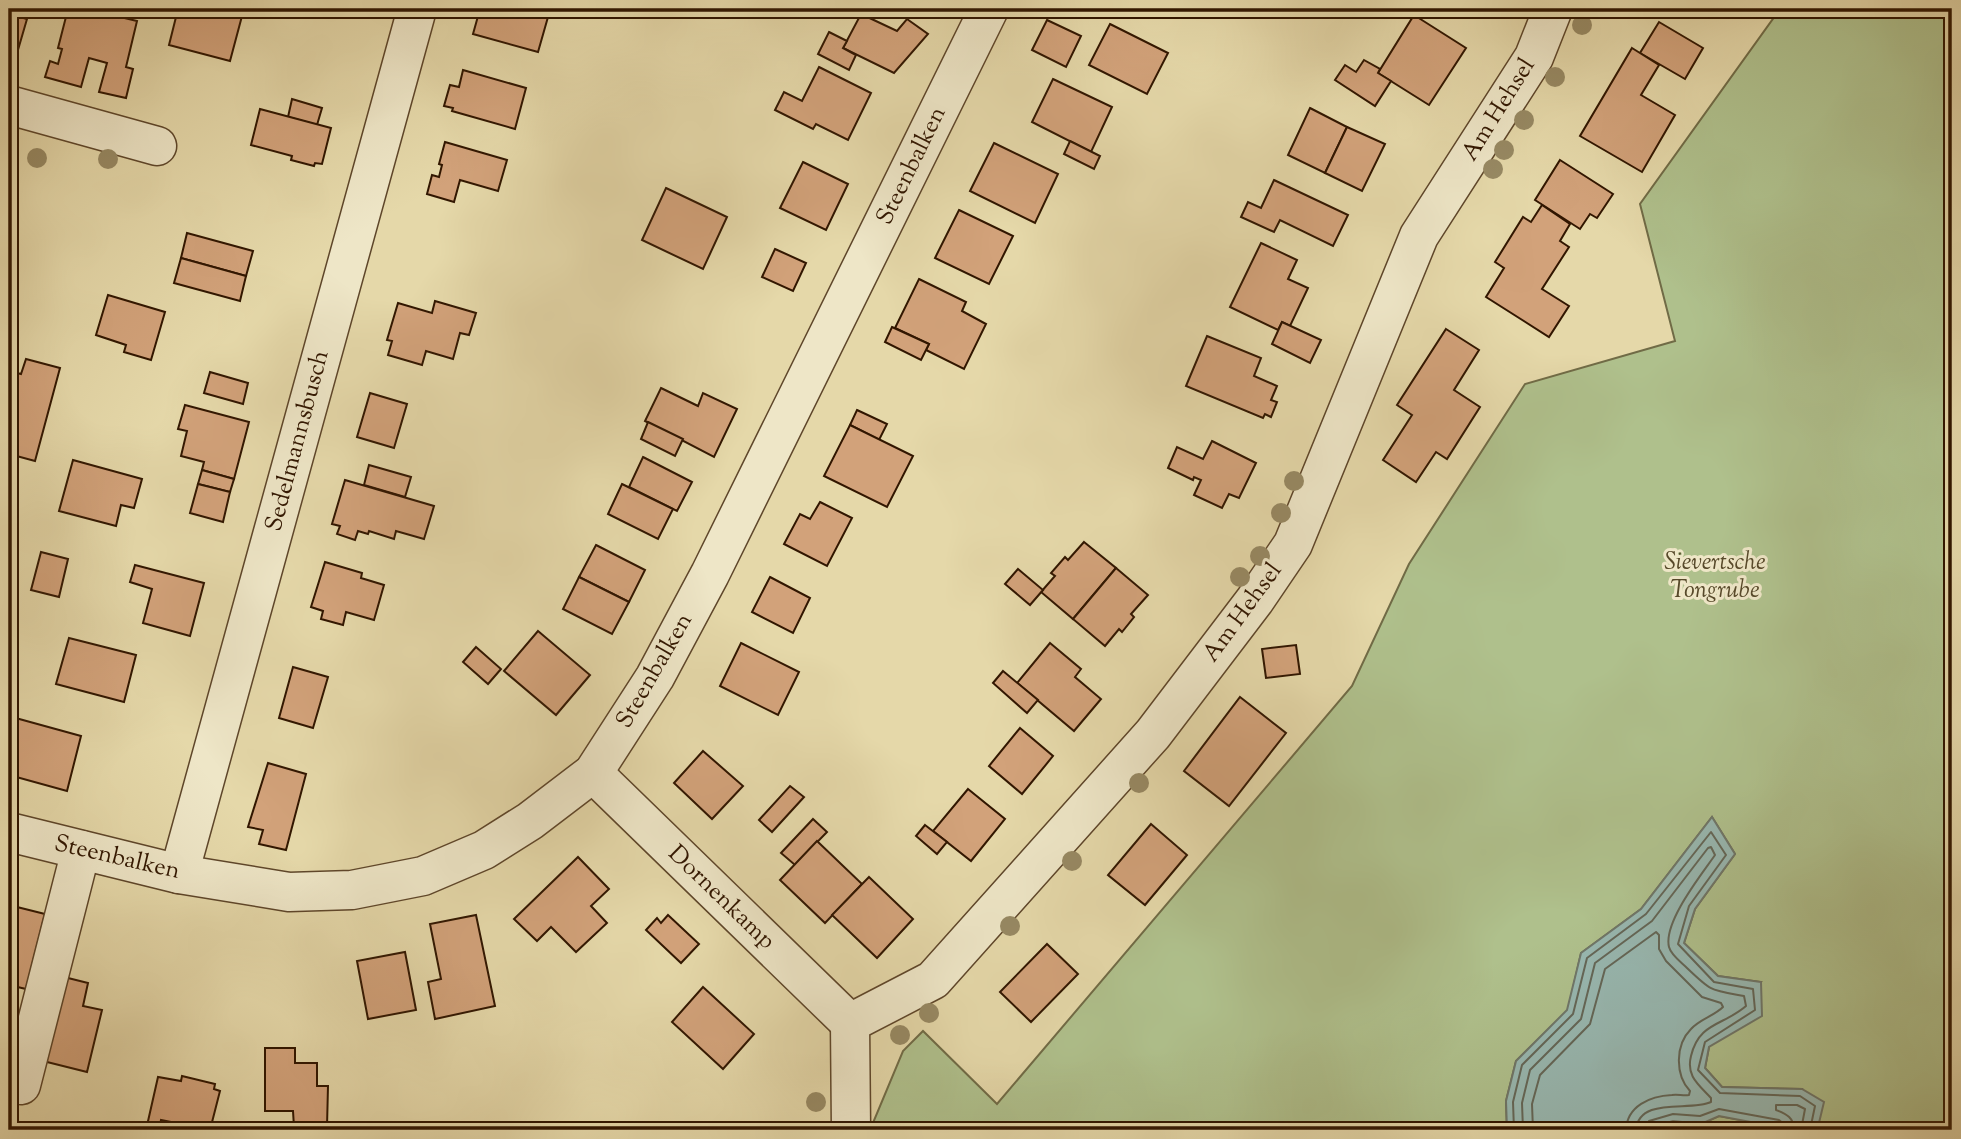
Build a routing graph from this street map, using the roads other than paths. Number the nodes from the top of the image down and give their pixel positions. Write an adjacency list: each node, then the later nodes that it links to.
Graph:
1 (417, 9): 9 (street, Sedelmannsbusch)
2 (989, 9): 6 (street, Steenbalken)
3 (1553, 9): 10 (street, Am Hehsel)
4 (9, 105): 5 (street)
5 (156, 146)
6 (593, 773): 9 (street, Steenbalken); 10 (street, Dornenkamp)
7 (9, 832): 8 (street, Steenbalken)
8 (81, 850): 9 (street, Steenbalken); 11 (street)
9 (179, 874)
10 (850, 1023): 12 (street)
11 (21, 1086)
12 (851, 1130)

